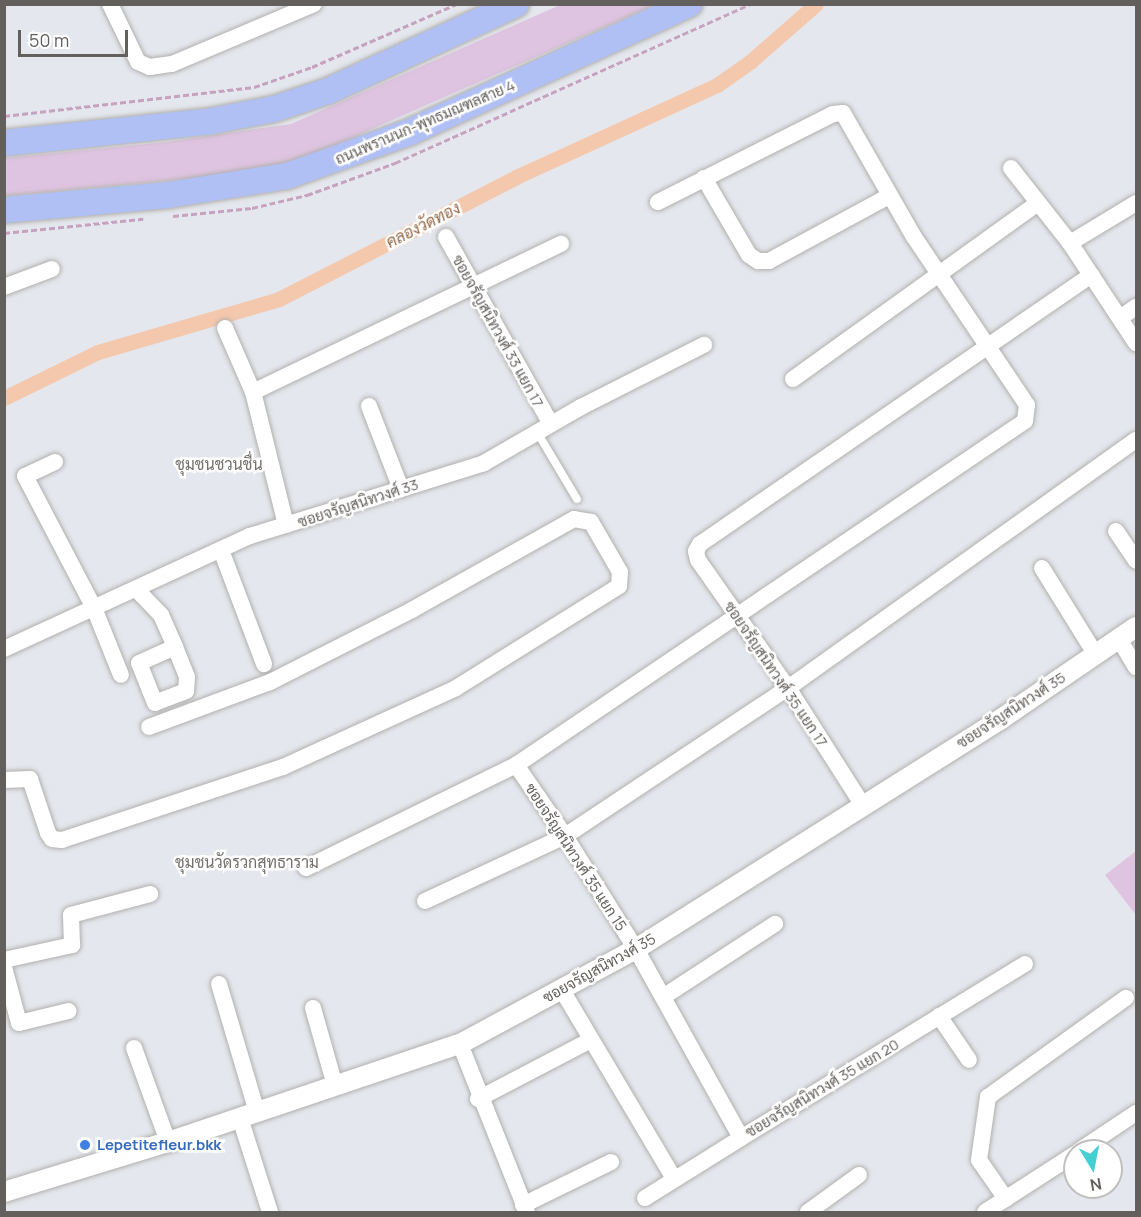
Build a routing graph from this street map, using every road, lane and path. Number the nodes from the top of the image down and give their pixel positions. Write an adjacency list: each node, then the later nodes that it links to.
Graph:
1 (110, 4): 2 (street)
2 (314, 4)
3 (457, 4): 8 (path)
4 (516, 4): 9 (main road)
5 (689, 4): 7 (main road, ถนนพรานนก-พุทธมณฑลสาย 4)
6 (707, 4): 7 (main road)
7 (624, 36): 16 (main road, ถนนพรานนก-พุทธมณฑลสาย 4)
8 (4, 116)
9 (4, 143)
10 (1011, 168): 14 (street)
11 (704, 178): 12 (street); 12 (street); 13 (street)
12 (889, 196): 22 (street)
13 (658, 202)
14 (1038, 203): 18 (street); 22 (street)
15 (1137, 203): 18 (street)
16 (4, 210)
17 (446, 237): 23 (street, ซอยจรัญสนิทวงศ์ 33 แยก 17)
18 (1070, 243): 21 (street)
19 (561, 244): 23 (street)
20 (52, 269): 24 (street)
21 (1091, 275): 26 (street); 30 (street)
22 (940, 276): 30 (street); 31 (street)
23 (473, 286): 32 (street); 34 (street, ซอยจรัญสนิทวงศ์ 33 แยก 17)
24 (4, 287)
25 (1137, 307): 26 (street)
26 (1120, 318): 28 (street)
27 (225, 328): 32 (street)
28 (1137, 343)
29 (704, 345): 34 (street, ซอยจรัญสนิทวงศ์ 33)
30 (989, 347): 46 (street); 46 (street, ซอยจรัญสนิทวงศ์ 35 แยก 17)
31 (793, 379)
32 (253, 392): 39 (street)
33 (369, 406): 37 (street)
34 (544, 428): 37 (street, ซอยจรัญสนิทวงศ์ 33); 38 (lane)
35 (1137, 440): 55 (street)
36 (55, 462): 45 (street)
37 (401, 489): 39 (street, ซอยจรัญสนิทวงศ์ 33)
38 (577, 498)
39 (286, 525): 41 (street, ซอยจรัญสนิทวงศ์ 33)
40 (1116, 531): 42 (street)
41 (221, 550): 44 (street, ซอยจรัญสนิทวงศ์ 33); 52 (street)
42 (1137, 561)
43 (1042, 568): 51 (street)
44 (136, 589): 45 (street, ซอยจรัญสนิทวงศ์ 33); 49 (street)
45 (94, 608): 50 (street, ซอยจรัญสนิทวงศ์ 33); 54 (street)
46 (739, 618): 55 (street, ซอยจรัญสนิทวงศ์ 35 แยก 17); 57 (street)
47 (1137, 627): 48 (street, ซอยจรัญสนิทวงศ์ 35)
48 (1119, 639): 51 (street, ซอยจรัญสนิทวงศ์ 35); 53 (street)
49 (175, 647)
50 (4, 648)
51 (1096, 654): 59 (street, ซอยจรัญสนิทวงศ์ 35)
52 (264, 664)
53 (1137, 667)
54 (121, 675)
55 (788, 688): 59 (street, ซอยจรัญสนิทวงศ์ 35 แยก 17); 60 (street)
56 (149, 727): 58 (street)
57 (516, 765): 60 (street, ซอยจรัญสนิทวงศ์ 35 แยก 15); 61 (street)
58 (4, 780)
59 (862, 804): 65 (street, ซอยจรัญสนิทวงศ์ 35)
60 (565, 836): 63 (street); 65 (street, ซอยจรัญสนิทวงศ์ 35 แยก 15)
61 (306, 868)
62 (150, 894): 66 (street)
63 (425, 901)
64 (775, 924): 71 (street)
65 (636, 949): 70 (street, ซอยจรัญสนิทวงศ์ 35); 71 (street, ซอยจรัญสนิทวงศ์ 35 แยก 20)
66 (4, 960)
67 (1025, 964): 75 (street, ซอยจรัญสนิทวงศ์ 35 แยก 20)
68 (4, 967): 74 (street)
69 (219, 984): 83 (street)
70 (562, 990): 76 (street); 77 (street, ซอยจรัญสนิทวงศ์ 35)
71 (663, 997): 84 (street, ซอยจรัญสนิทวงศ์ 35 แยก 20)
72 (1126, 999): 93 (street)
73 (313, 1008): 80 (street)
74 (69, 1011)
75 (939, 1016): 79 (street); 84 (street, ซอยจรัญสนิทวงศ์ 35 แยก 20)
76 (591, 1040): 81 (street); 90 (street)
77 (460, 1044): 80 (street, ซอยจรัญสนิทวงศ์ 35); 81 (street)
78 (134, 1048): 86 (street)
79 (969, 1060)
80 (335, 1086): 83 (street, ซอยจรัญสนิทวงศ์ 35)
81 (478, 1099): 94 (street)
82 (1137, 1113): 85 (street)
83 (249, 1115): 86 (street, ซอยจรัญสนิทวงศ์ 35); 95 (street)
84 (741, 1138): 90 (street)
85 (1097, 1139)
86 (168, 1142): 91 (street, ซอยจรัญสนิทวงศ์ 35)
87 (611, 1162): 94 (street)
88 (1063, 1162): 93 (street)
89 (859, 1175): 96 (street)
90 (674, 1179): 92 (street)
91 (4, 1191)
92 (645, 1197)
93 (1006, 1199): 97 (street)
94 (525, 1209)
95 (270, 1212)
96 (808, 1212)
97 (985, 1212)

